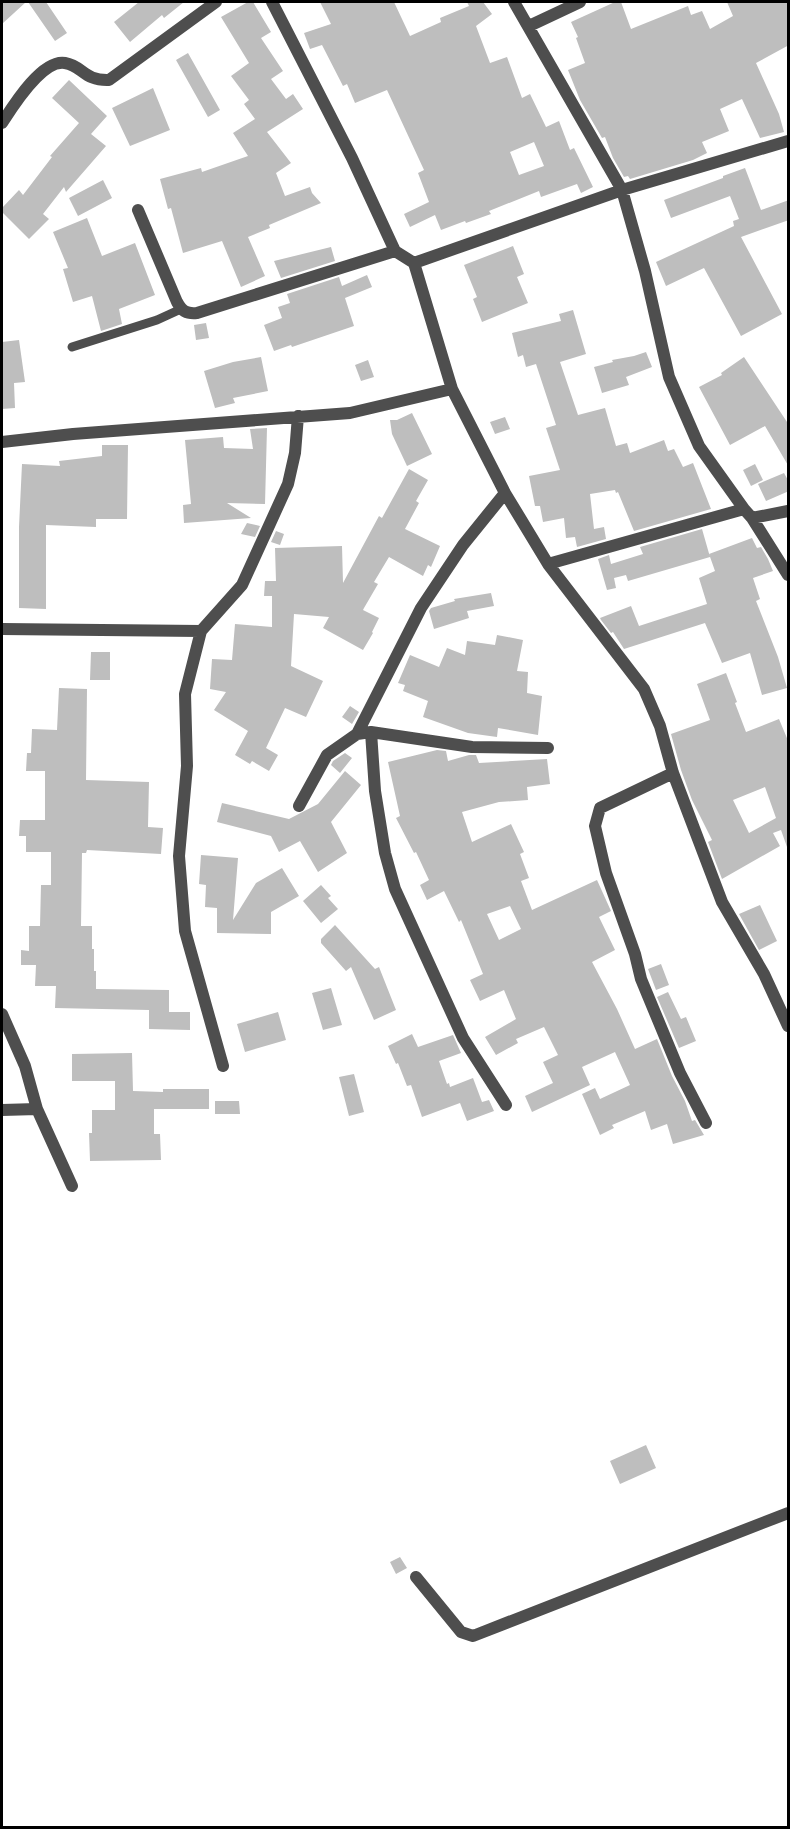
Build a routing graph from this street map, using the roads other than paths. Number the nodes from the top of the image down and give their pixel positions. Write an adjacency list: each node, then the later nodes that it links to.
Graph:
1 (216, 2): 6 (street)
2 (272, 2): 10 (street)
3 (514, 2): 5 (street)
4 (580, 2): 5 (street)
5 (529, 26): 8 (street)
6 (2, 123)
7 (789, 141): 8 (street)
8 (622, 190): 11 (street); 19 (street)
9 (138, 210): 12 (street)
10 (395, 251): 11 (street); 12 (street)
11 (414, 263): 14 (street)
12 (181, 309): 13 (lane)
13 (72, 347)
14 (452, 389): 15 (street); 17 (street)
15 (298, 416): 16 (street); 23 (street)
16 (2, 442)
17 (505, 493): 20 (street); 25 (street)
18 (789, 511): 19 (street)
19 (748, 513): 20 (street); 21 (street)
20 (548, 564): 27 (street)
21 (789, 574)
22 (2, 629): 23 (street)
23 (201, 631): 31 (street)
24 (371, 732): 25 (street); 26 (street); 32 (street)
25 (357, 734): 28 (street)
26 (548, 748)
27 (673, 773): 30 (street); 35 (street)
28 (299, 806)
29 (2, 1014): 33 (street)
30 (789, 1026)
31 (223, 1066)
32 (506, 1105)
33 (37, 1109): 34 (street); 36 (street)
34 (2, 1110)
35 (706, 1123)
36 (72, 1186)
37 (789, 1513): 38 (street)
38 (416, 1577)

